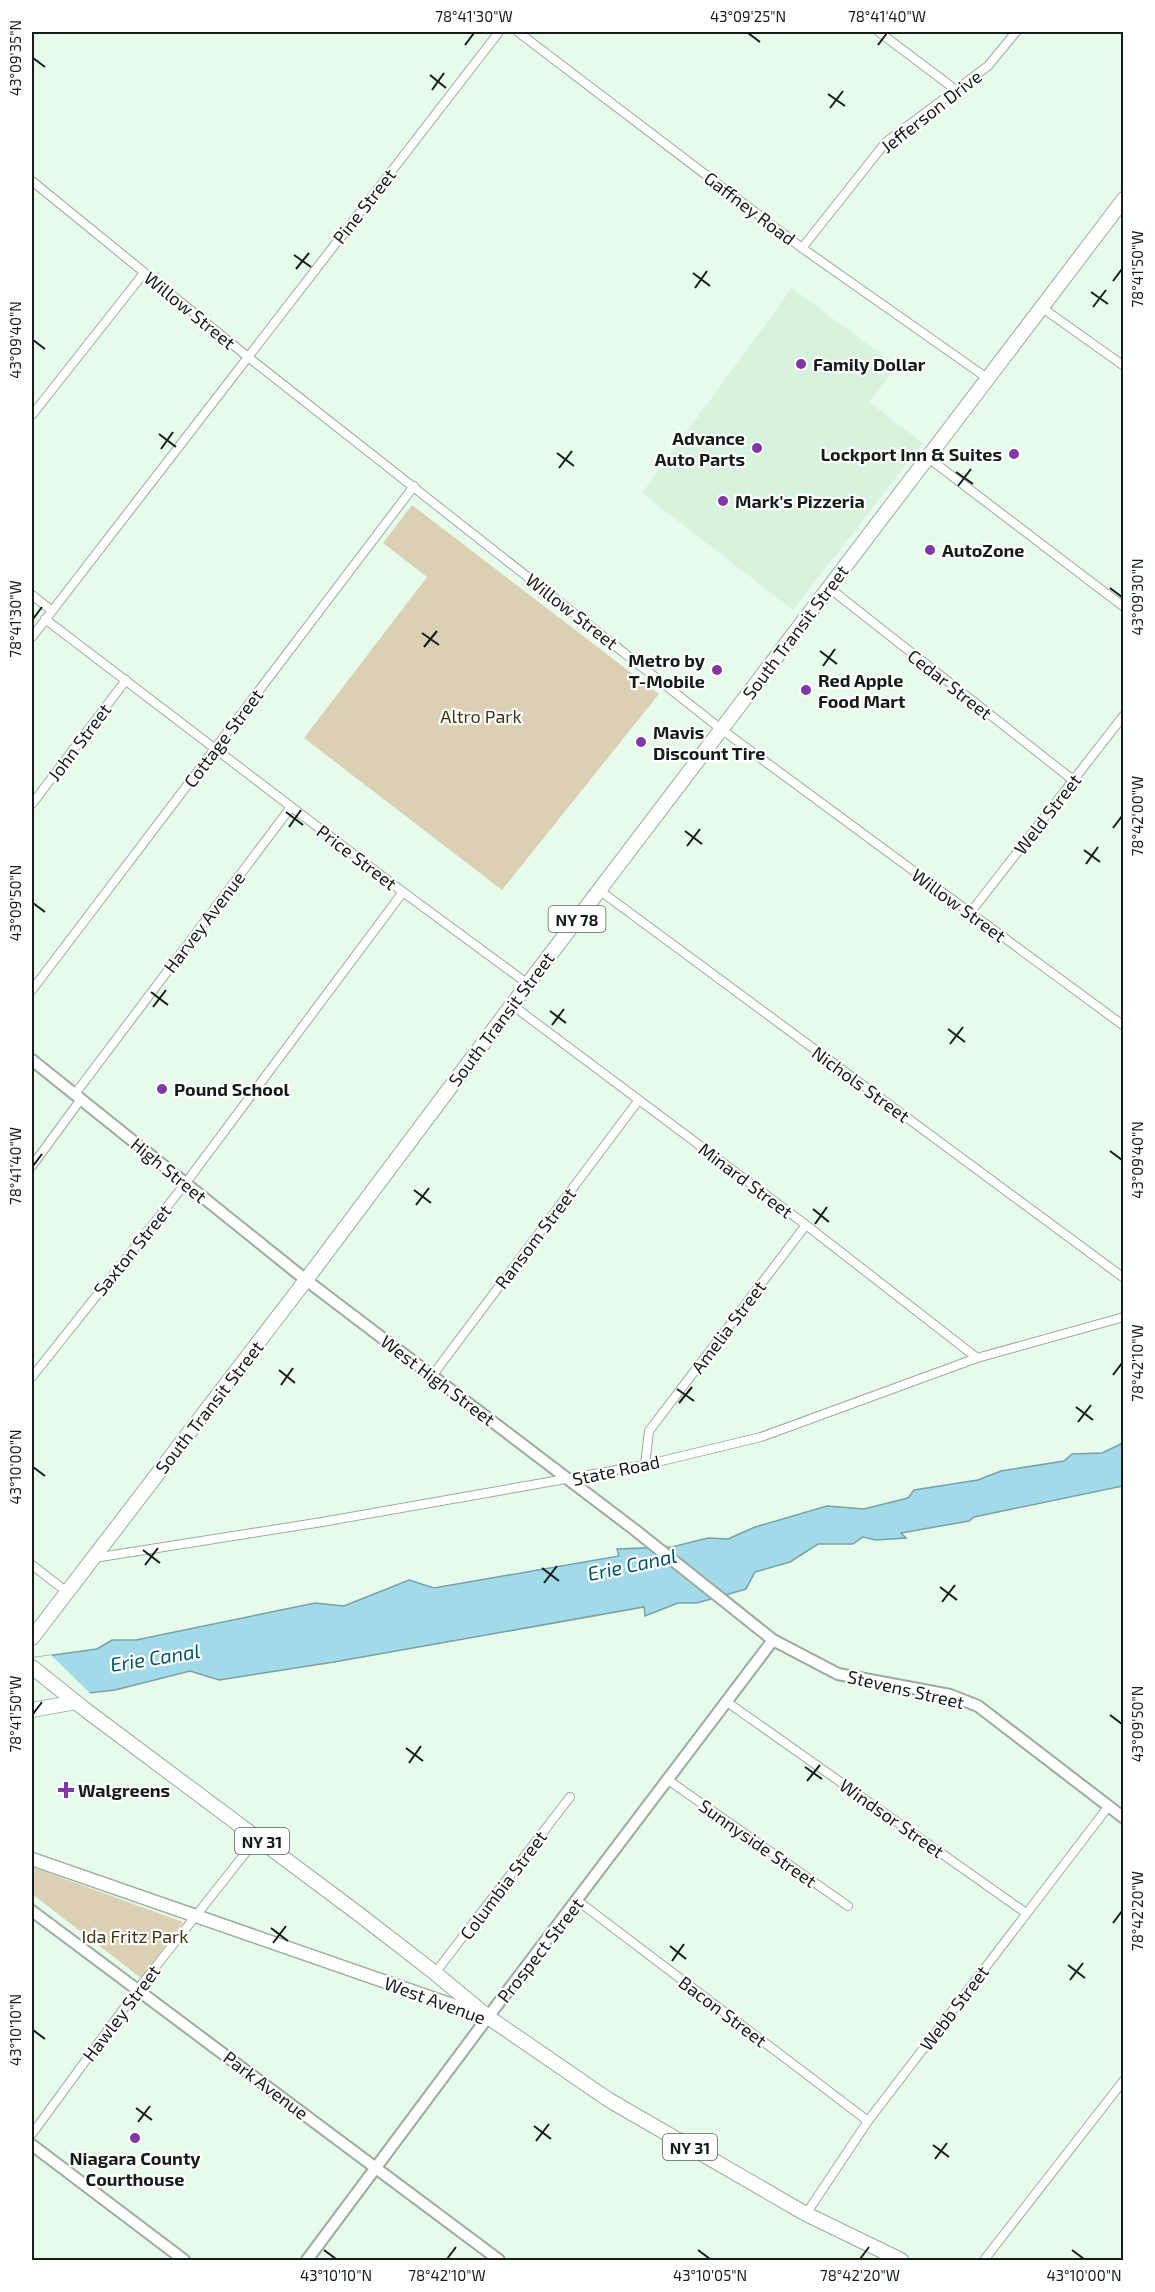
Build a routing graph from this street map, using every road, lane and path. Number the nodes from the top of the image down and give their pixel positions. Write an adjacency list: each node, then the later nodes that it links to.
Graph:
1 (499, 32): 11 (street, Pine Street)
2 (518, 32): 8 (street, Gaffney Road)
3 (879, 32): 5 (street)
4 (1016, 32): 5 (street, Jefferson Drive)
5 (956, 90): 8 (street, Jefferson Drive)
6 (32, 181): 9 (street, Willow Street)
7 (1124, 199): 10 (highway, South Transit Street / NY 78)
8 (802, 248): 13 (street, Gaffney Road)
9 (144, 273): 11 (street, Willow Street); 14 (street)
10 (1041, 307): 12 (street); 13 (highway, South Transit Street / NY 78)
11 (248, 357): 16 (street, Willow Street); 20 (street, Pine Street)
12 (1124, 366)
13 (987, 378): 15 (highway, South Transit Street / NY 78)
14 (32, 415)
15 (927, 457): 17 (highway, South Transit Street / NY 78); 19 (street)
16 (414, 486): 25 (street, Willow Street); 26 (street, Cottage Street)
17 (828, 587): 25 (highway, South Transit Street / NY 78); 27 (street, Cedar Street)
18 (32, 595): 20 (street)
19 (1124, 607)
20 (51, 610): 21 (street, Pine Street)
21 (45, 619): 22 (street, Pine Street); 23 (street, Price Street)
22 (32, 637)
23 (126, 680): 26 (street, Price Street); 28 (street, John Street)
24 (1124, 715): 27 (street, Weld Street)
25 (721, 729): 30 (highway, South Transit Street / NY 78); 32 (street, Willow Street)
26 (215, 749): 29 (street, Price Street); 34 (street, Cottage Street)
27 (1073, 780): 32 (street, Weld Street)
28 (32, 804)
29 (291, 807): 31 (street, Price Street); 38 (street, Harvey Avenue)
30 (599, 890): 33 (highway, South Transit Street / NY 78); 43 (street, Nichols Street)
31 (403, 892): 33 (street, Price Street); 41 (street, Saxton Street)
32 (970, 913): 36 (street, Willow Street)
33 (528, 984): 35 (highway, South Transit Street / NY 78)
34 (32, 990)
35 (512, 1005): 39 (street, Minard Street); 44 (highway, South Transit Street / NY 78)
36 (1124, 1026)
37 (32, 1060): 38 (street, High Street)
38 (78, 1097): 40 (street, Harvey Avenue); 41 (street, High Street)
39 (638, 1101): 42 (street, Minard Street); 47 (street, Ransom Street)
40 (32, 1166)
41 (185, 1184): 44 (street, High Street); 48 (street, Saxton Street)
42 (806, 1225): 46 (street, Minard Street); 49 (street, Amelia Street)
43 (1124, 1278)
44 (306, 1280): 47 (street, West High Street); 51 (highway, South Transit Street / NY 78)
45 (1124, 1317): 46 (street, State Road)
46 (977, 1358): 49 (street, State Road)
47 (432, 1376): 50 (street, West High Street)
48 (32, 1377)
49 (645, 1465): 50 (street, State Road)
50 (570, 1480): 51 (street, State Road); 55 (street, Stevens Street)
51 (92, 1558): 53 (highway, South Transit Street / NY 78)
52 (32, 1565): 53 (street)
53 (67, 1592): 54 (highway, South Transit Street / NY 78)
54 (32, 1638)
55 (774, 1640): 57 (street, Prospect Street); 62 (street, Stevens Street)
56 (32, 1666): 58 (highway, NY 31)
57 (727, 1702): 60 (street, Prospect Street); 69 (street, Windsor Street)
58 (82, 1706): 59 (highway); 64 (highway, NY 31)
59 (32, 1710)
60 (668, 1780): 66 (street, Prospect Street); 67 (street, Sunnyside Street)
61 (570, 1797): 71 (street, Columbia Street)
62 (1108, 1807): 63 (street, Stevens Street); 69 (street, Webb Street)
63 (1124, 1818)
64 (258, 1837): 70 (street, Hawley Street); 71 (highway, NY 31)
65 (32, 1859): 70 (main road, West Avenue)
66 (578, 1901): 73 (street, Prospect Street); 75 (street, Bacon Street)
67 (848, 1906)
68 (32, 1911): 72 (street, Park Avenue)
69 (1026, 1913): 75 (street, Webb Street)
70 (195, 1916): 72 (street, Hawley Street); 73 (main road, West Avenue)
71 (435, 1973): 73 (highway, NY 31)
72 (138, 1989): 76 (street, Hawley Street); 78 (street, Park Avenue)
73 (488, 2017): 78 (street, Prospect Street); 79 (highway, West Avenue / NY 31)
74 (1124, 2079): 84 (street)
75 (868, 2121): 79 (street, Webb Street)
76 (32, 2134)
77 (32, 2145): 80 (street)
78 (377, 2168): 81 (street, Prospect Street); 82 (street, Park Avenue)
79 (806, 2214): 83 (highway, West Avenue / NY 31)
80 (184, 2260)
81 (307, 2260)
82 (499, 2260)
83 (901, 2260)
84 (984, 2260)

